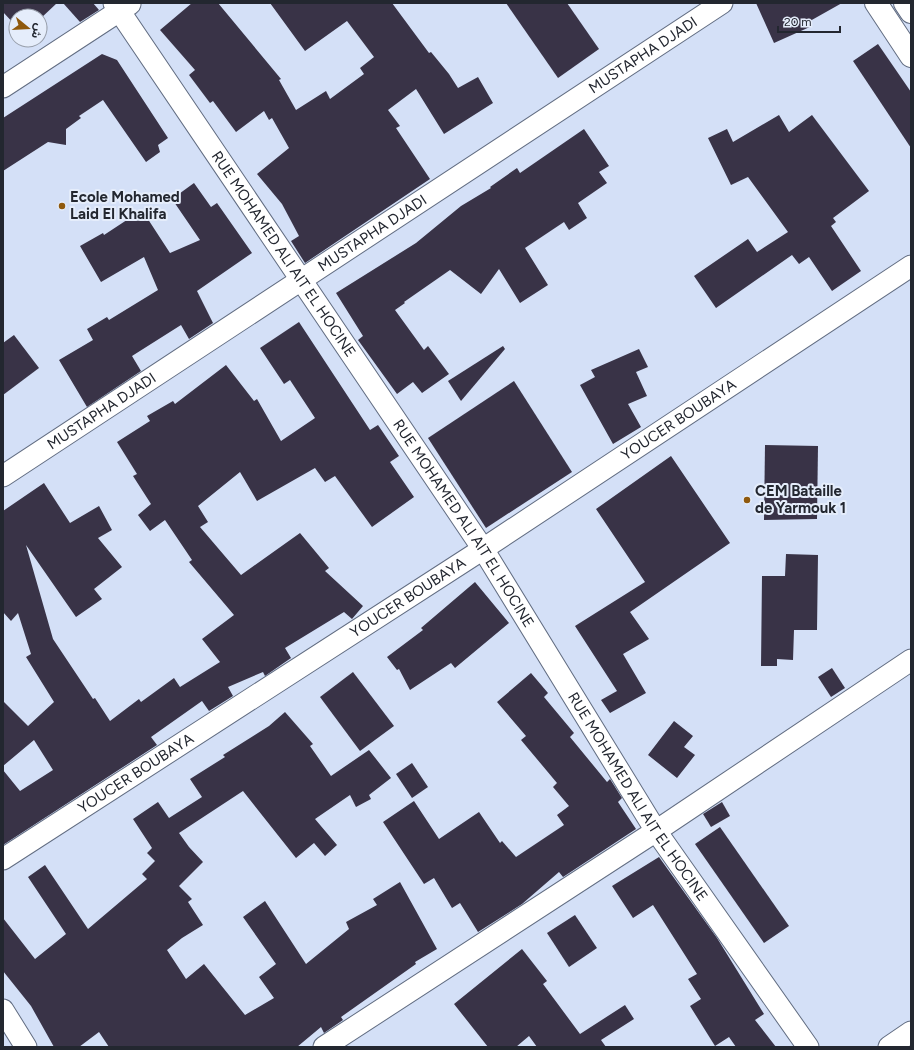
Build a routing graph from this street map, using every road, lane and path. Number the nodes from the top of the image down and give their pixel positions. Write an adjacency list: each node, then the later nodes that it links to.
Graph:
1 (722, 3): 9 (street, MUSTAPHA DJADI)
2 (876, 3): 6 (main road)
3 (905, 3): 5 (main road)
4 (121, 6): 7 (street); 9 (street, RUE MOHAMED ALI AIT EL HOCINE)
5 (911, 12)
6 (911, 56)
7 (3, 87)
8 (911, 266): 11 (street, YOUCER BOUBAYA)
9 (300, 279): 10 (street, MUSTAPHA DJADI); 11 (street, RUE MOHAMED ALI AIT EL HOCINE)
10 (3, 476)
11 (483, 549): 13 (street, RUE MOHAMED ALI AIT EL HOCINE); 14 (street, YOUCER BOUBAYA)
12 (911, 660): 13 (street)
13 (656, 831): 18 (street); 19 (street, RUE MOHAMED ALI AIT EL HOCINE)
14 (3, 859)
15 (3, 1010): 17 (street)
16 (911, 1032): 20 (street)
17 (26, 1047)
18 (324, 1047)
19 (808, 1047)
20 (889, 1047)

